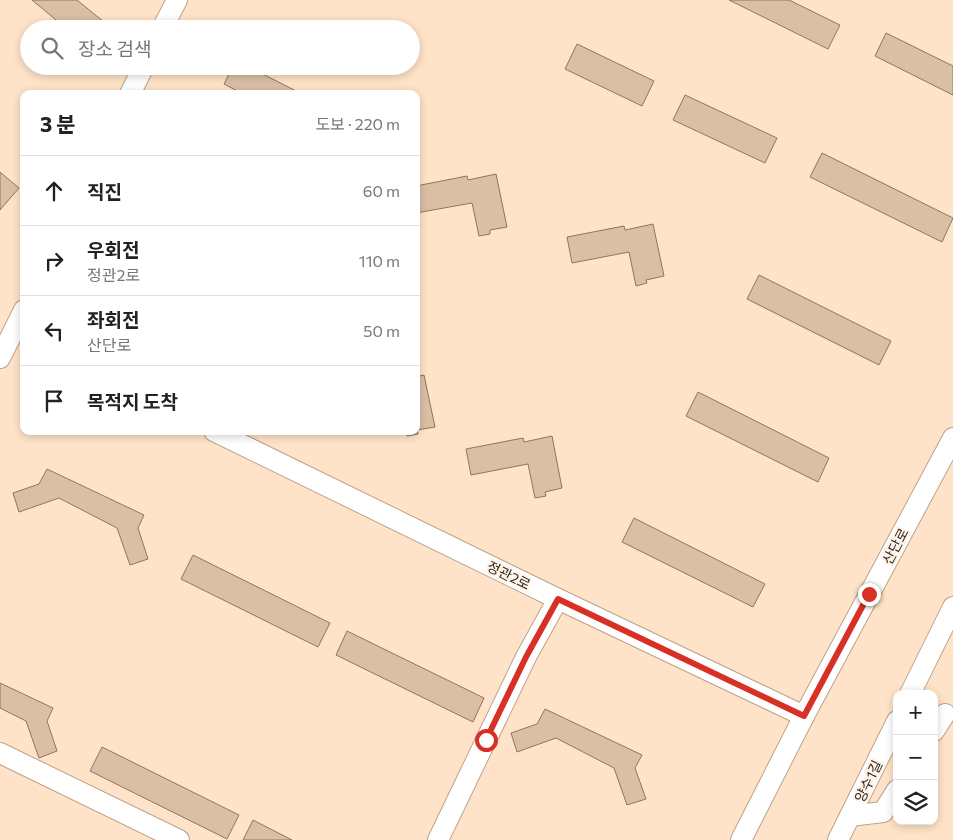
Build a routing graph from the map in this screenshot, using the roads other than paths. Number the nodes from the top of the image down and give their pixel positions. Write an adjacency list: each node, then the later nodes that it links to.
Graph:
1 (177, 0): 2 (street)
2 (167, 20)
3 (140, 75): 4 (street)
4 (132, 90)
5 (20, 318): 6 (street)
6 (12, 333): 7 (street)
7 (0, 358)
8 (222, 435): 10 (street, 정관2로)
9 (953, 438): 14 (street, 산단로)
10 (558, 599): 14 (street, 정관2로); 21 (street)
11 (953, 607): 12 (street)
12 (912, 690)
13 (945, 714): 15 (street)
14 (804, 716): 22 (street, 산단로)
15 (938, 725)
16 (893, 729): 19 (street, 양수1길)
17 (0, 753): 20 (street)
18 (893, 796): 19 (street)
19 (850, 816): 23 (street, 양수1길)
20 (179, 840)
21 (438, 840)
22 (741, 840)
23 (838, 840)

